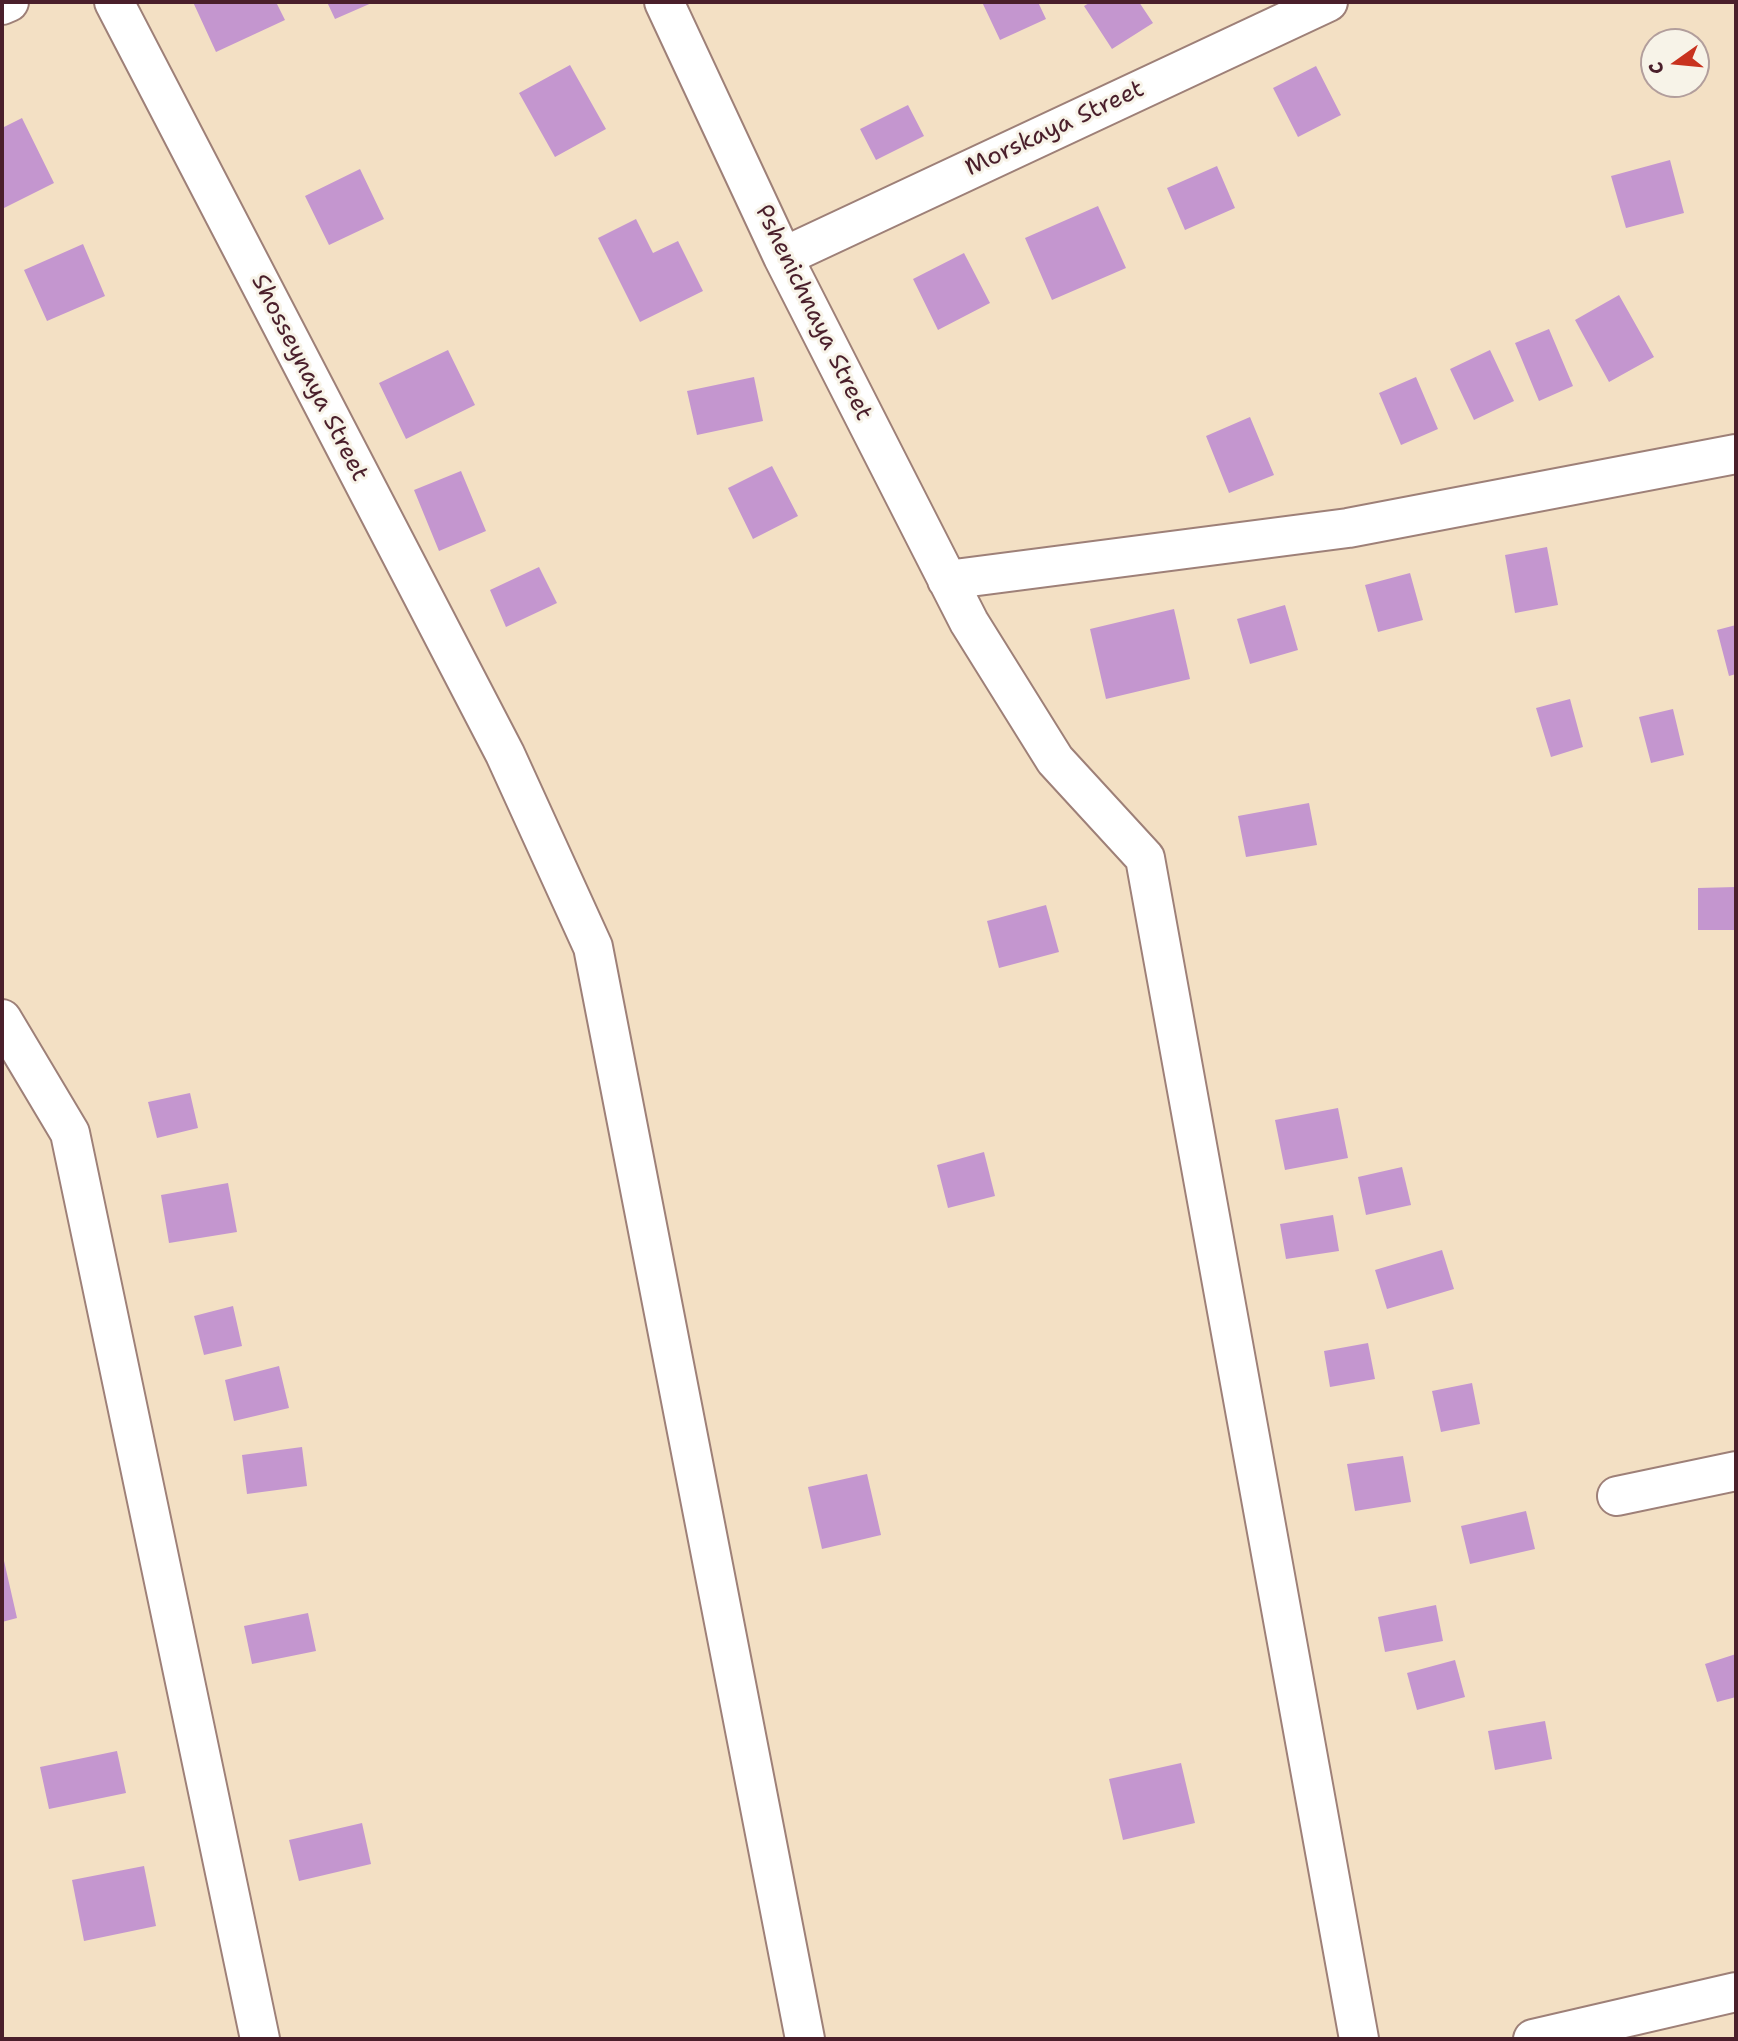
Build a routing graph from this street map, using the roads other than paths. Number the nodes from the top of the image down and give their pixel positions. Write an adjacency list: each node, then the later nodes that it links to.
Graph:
1 (9, 2): 5 (street)
2 (114, 2): 14 (street, Shosseynaya Street)
3 (664, 2): 6 (street, Pshenichnaya Street)
4 (1328, 2): 6 (street, Morskaya Street)
5 (2, 5)
6 (783, 257): 8 (street, Pshenichnaya Street)
7 (1736, 454): 8 (street)
8 (947, 580): 15 (street, Pshenichnaya Street)
9 (2, 1019): 13 (street)
10 (1736, 1471): 11 (street)
11 (1617, 1496)
12 (1736, 1992): 16 (street)
13 (260, 2039)
14 (805, 2039)
15 (1359, 2039)
16 (1534, 2039)

